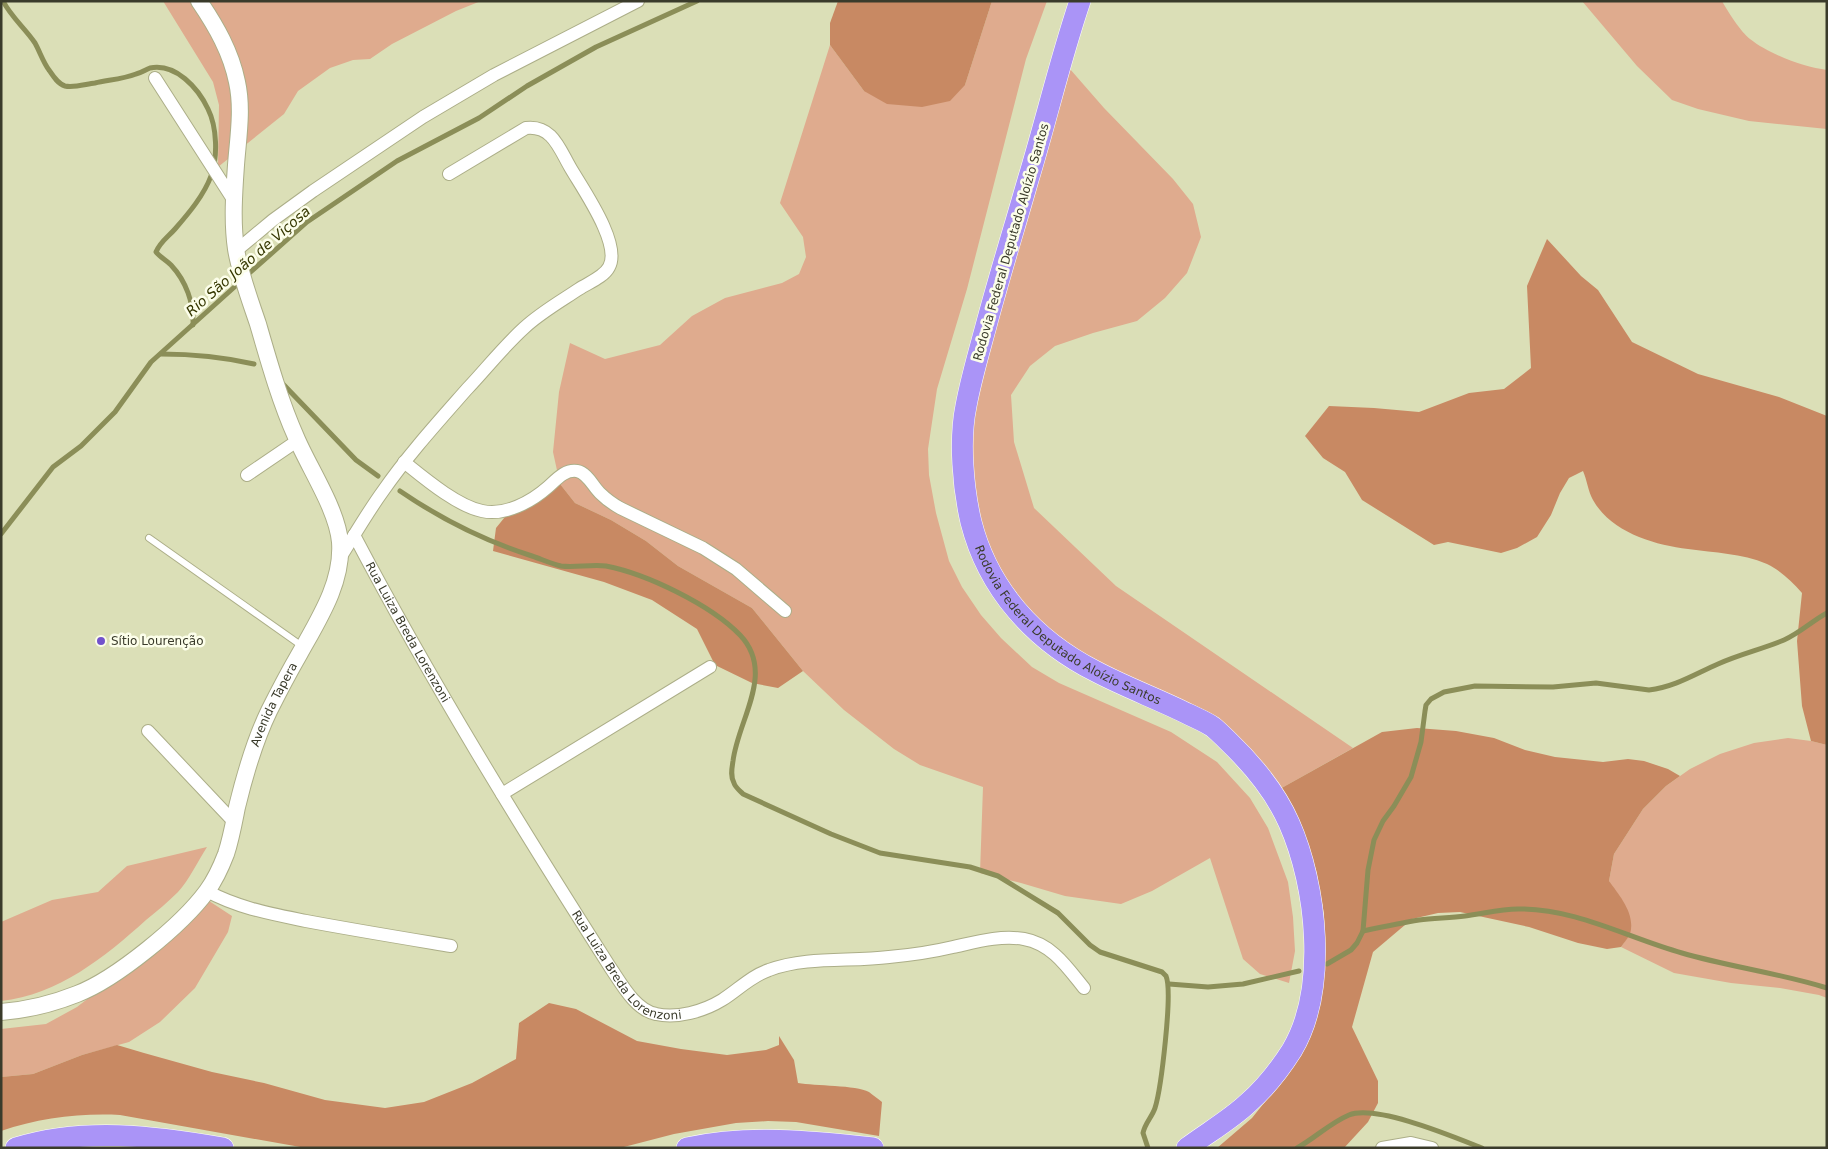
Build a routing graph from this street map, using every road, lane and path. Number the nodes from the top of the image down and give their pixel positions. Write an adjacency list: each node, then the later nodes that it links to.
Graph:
1 (199, 1): 6 (street, Avenida Tapera)
2 (638, 1): 7 (street)
3 (1080, 1): 28 (highway, Rodovia Federal Deputado Aloízio Santos)
4 (155, 78): 6 (street)
5 (448, 174): 9 (street)
6 (234, 201): 7 (street, Avenida Tapera)
7 (238, 255): 8 (street, Avenida Tapera)
8 (298, 441): 10 (street); 13 (street, Avenida Tapera)
9 (404, 462): 11 (street); 14 (street)
10 (247, 475)
11 (354, 535): 13 (street); 18 (street, Rua Luiza Breda Lorenzoni)
12 (149, 538): 15 (lane)
13 (340, 558): 15 (street, Avenida Tapera)
14 (785, 611)
15 (303, 647): 19 (street, Avenida Tapera)
16 (710, 667): 18 (street)
17 (148, 731): 19 (street)
18 (502, 794): 22 (street, Rua Luiza Breda Lorenzoni)
19 (234, 822): 20 (street, Avenida Tapera)
20 (207, 891): 21 (street); 23 (street, Avenida Tapera)
21 (451, 946)
22 (1084, 988)
23 (1, 1012)
24 (16, 1148): 25 (highway)
25 (223, 1148)
26 (687, 1148): 27 (highway)
27 (872, 1148)
28 (1187, 1148)
29 (1382, 1148): 30 (street)
30 (1432, 1148)

